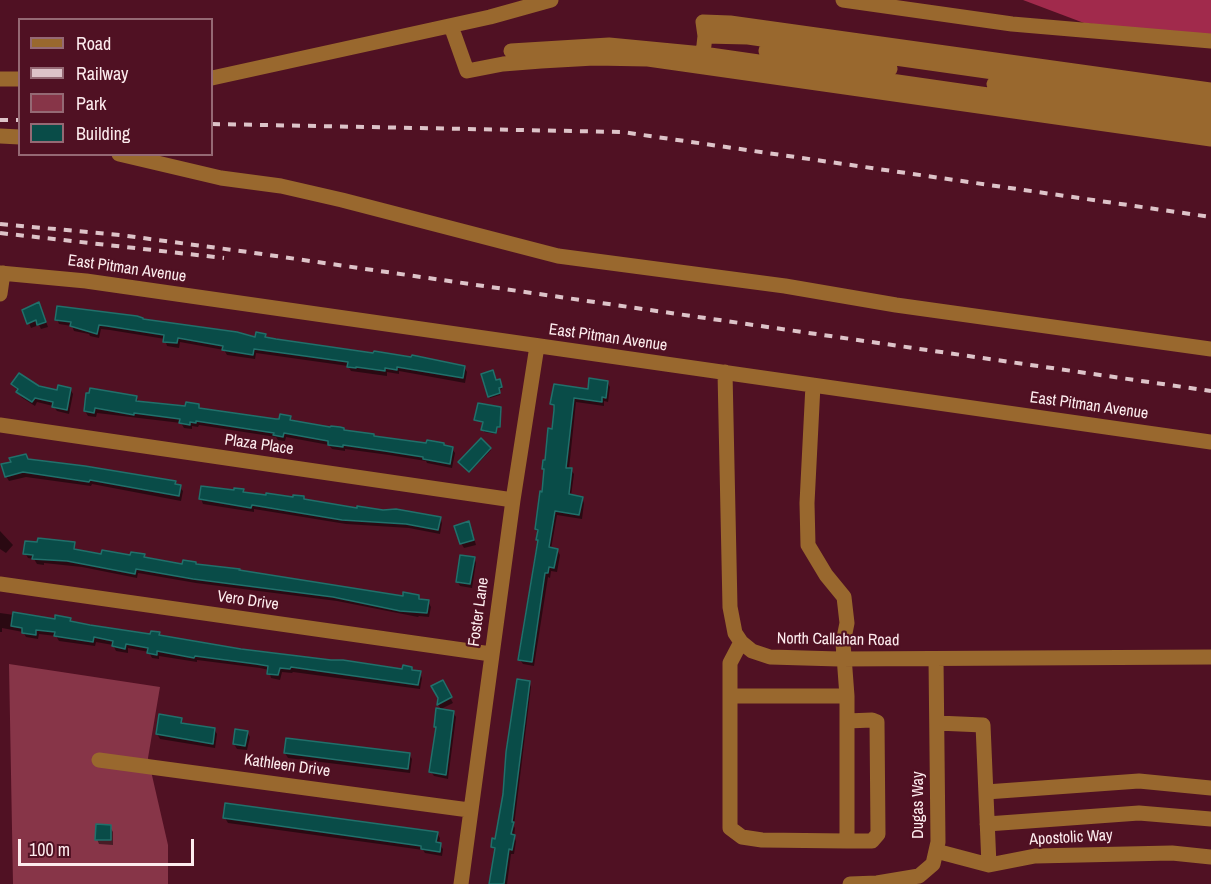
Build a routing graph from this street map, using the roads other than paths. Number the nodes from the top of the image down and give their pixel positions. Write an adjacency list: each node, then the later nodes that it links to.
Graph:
1 (551, 0): 4 (street)
2 (843, 0): 3 (street)
3 (875, 2): 7 (street)
4 (451, 26): 11 (street); 19 (street)
5 (705, 36): 6 (street); 9 (street); 13 (street)
6 (769, 40): 14 (street); 15 (street)
7 (1211, 41)
8 (511, 51): 9 (street)
9 (703, 54): 16 (street)
10 (0, 78): 12 (street)
11 (213, 78)
12 (18, 79)
13 (1211, 90)
14 (1211, 103)
15 (1211, 115)
16 (1211, 127)
17 (0, 136): 18 (street)
18 (18, 137)
19 (1211, 139)
20 (128, 156): 24 (street)
21 (2, 273): 22 (street); 23 (street, East Pitman Avenue)
22 (0, 294)
23 (537, 346): 25 (street, East Pitman Avenue); 29 (street, Foster Lane)
24 (1211, 349)
25 (725, 372): 26 (street, East Pitman Avenue); 31 (street)
26 (813, 385): 28 (street, East Pitman Avenue); 34 (street)
27 (0, 425): 29 (street, Plaza Place)
28 (1211, 441)
29 (513, 500): 32 (street, Foster Lane)
30 (0, 584): 32 (street, Vero Drive)
31 (741, 642): 34 (street, North Callahan Road); 36 (street)
32 (491, 654): 43 (street, Foster Lane)
33 (1211, 657): 35 (street, North Callahan Road)
34 (845, 659): 35 (street, North Callahan Road); 37 (street)
35 (936, 659): 39 (street, Dugas Way)
36 (730, 696): 37 (street); 46 (street)
37 (847, 696): 38 (street)
38 (847, 721): 46 (street); 46 (street)
39 (937, 723): 42 (street); 47 (street, Dugas Way)
40 (99, 760): 43 (street, Kathleen Drive)
41 (1211, 788): 42 (street)
42 (986, 792): 45 (street)
43 (469, 810): 50 (street, Foster Lane)
44 (1211, 819): 45 (street)
45 (987, 824): 49 (street)
46 (848, 841)
47 (936, 851): 49 (street, Apostolic Way); 51 (street, Dugas Way)
48 (1211, 857): 49 (street, Apostolic Way)
49 (989, 865)
50 (460, 884)
51 (850, 884)

